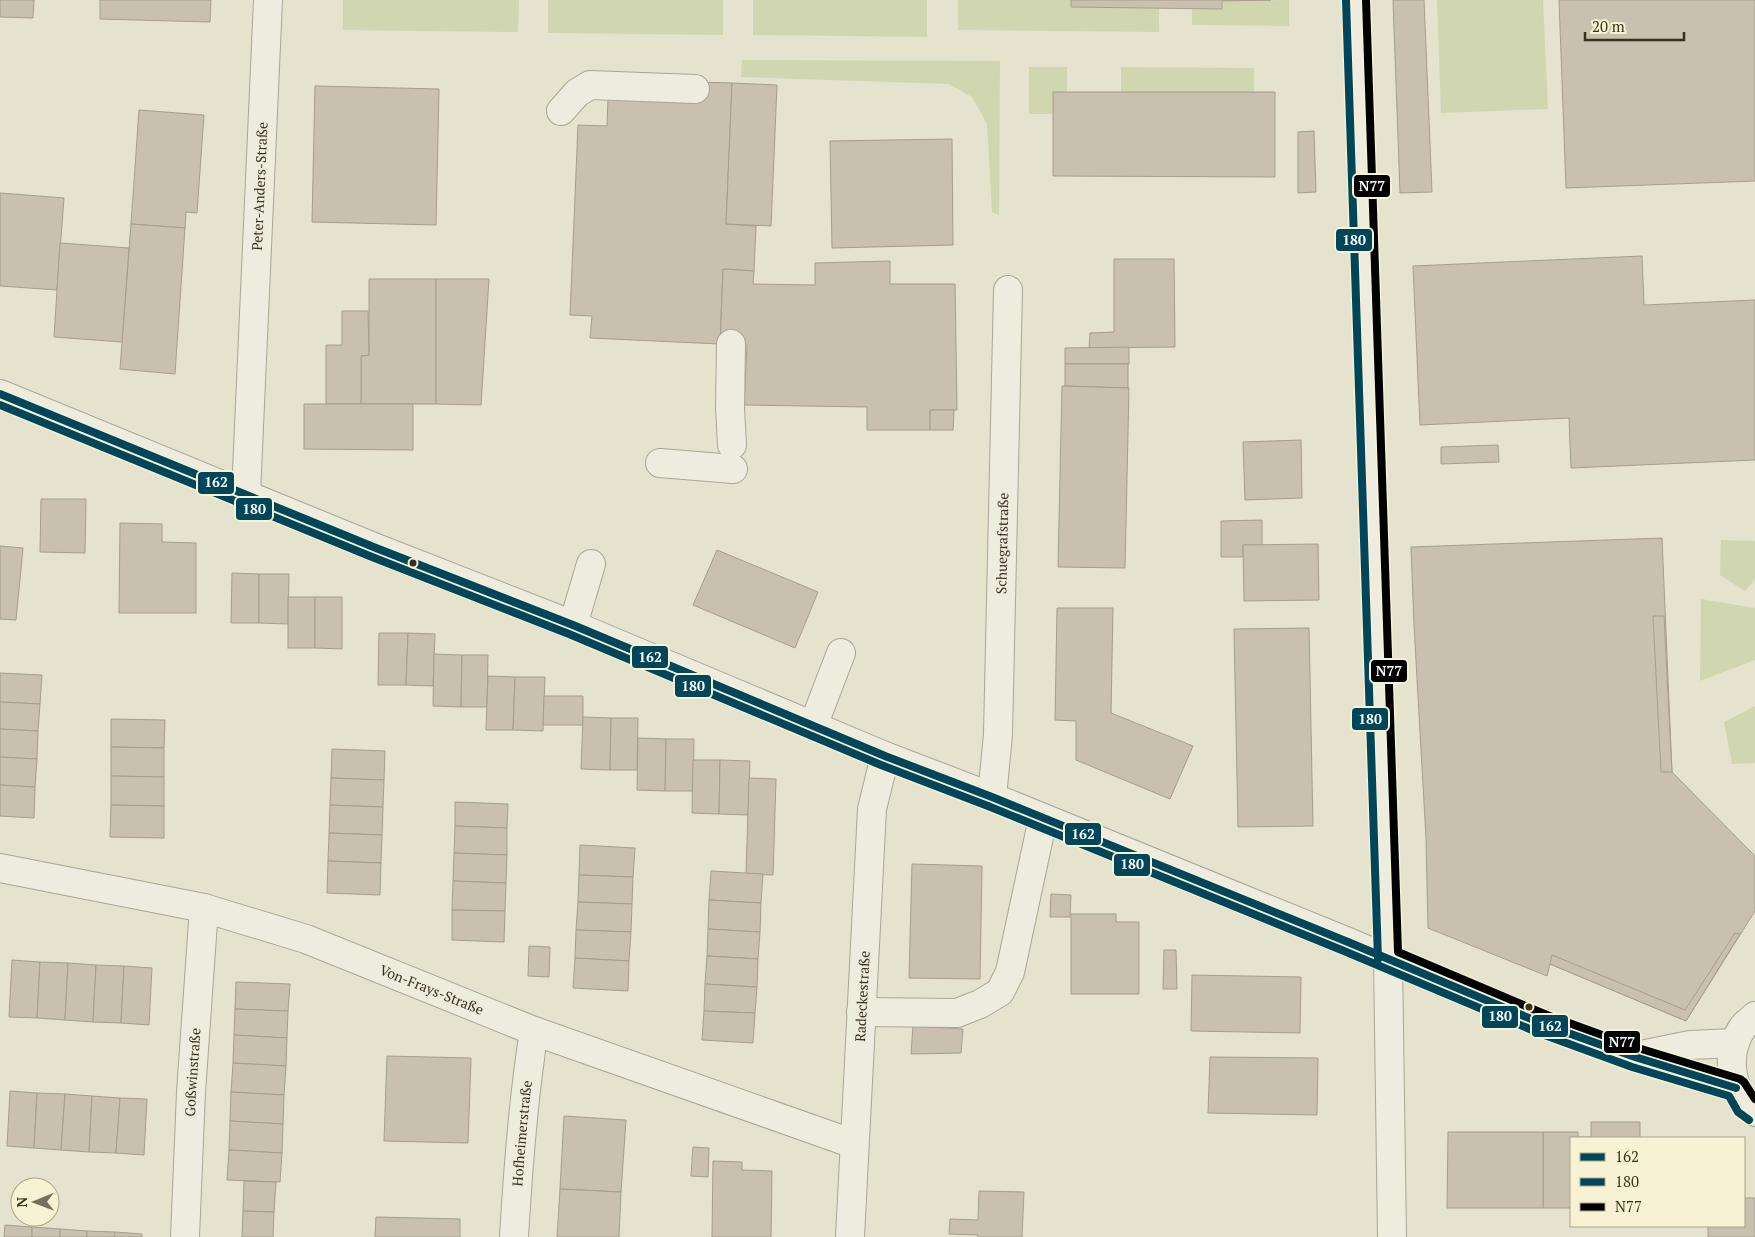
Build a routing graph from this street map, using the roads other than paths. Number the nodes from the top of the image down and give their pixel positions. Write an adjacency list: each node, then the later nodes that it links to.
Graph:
1 (268, 0): 9 (street, Peter-Anders-Straße)
2 (1356, 0): 19 (street)
3 (695, 89): 4 (street)
4 (561, 111)
5 (1008, 290): 15 (street, Schuegrafstraße)
6 (731, 344): 8 (street)
7 (0, 394): 9 (street)
8 (660, 463)
9 (246, 494): 11 (street)
10 (591, 564): 11 (street)
11 (573, 625): 13 (street)
12 (841, 653): 13 (street)
13 (813, 726): 14 (street)
14 (885, 756): 15 (street); 20 (street, Radeckestraße)
15 (992, 797): 16 (street)
16 (1043, 818): 19 (street); 20 (street)
17 (0, 868): 18 (street, Von-Frays-Straße)
18 (204, 908): 22 (street, Von-Frays-Straße); 28 (street, Goßwinstraße)
19 (1388, 959): 24 (street); 31 (street)
20 (862, 1012): 27 (street, Radeckestraße)
21 (1755, 1016): 23 (street)
22 (534, 1031): 27 (street, Von-Frays-Straße); 29 (street, Hofheimerstraße)
23 (1735, 1043): 24 (street); 25 (street)
24 (1635, 1057): 25 (street)
25 (1736, 1088): 26 (street)
26 (1755, 1112)
27 (854, 1144): 30 (street, Radeckestraße)
28 (185, 1237)
29 (514, 1237)
30 (850, 1237)
31 (1392, 1237)

